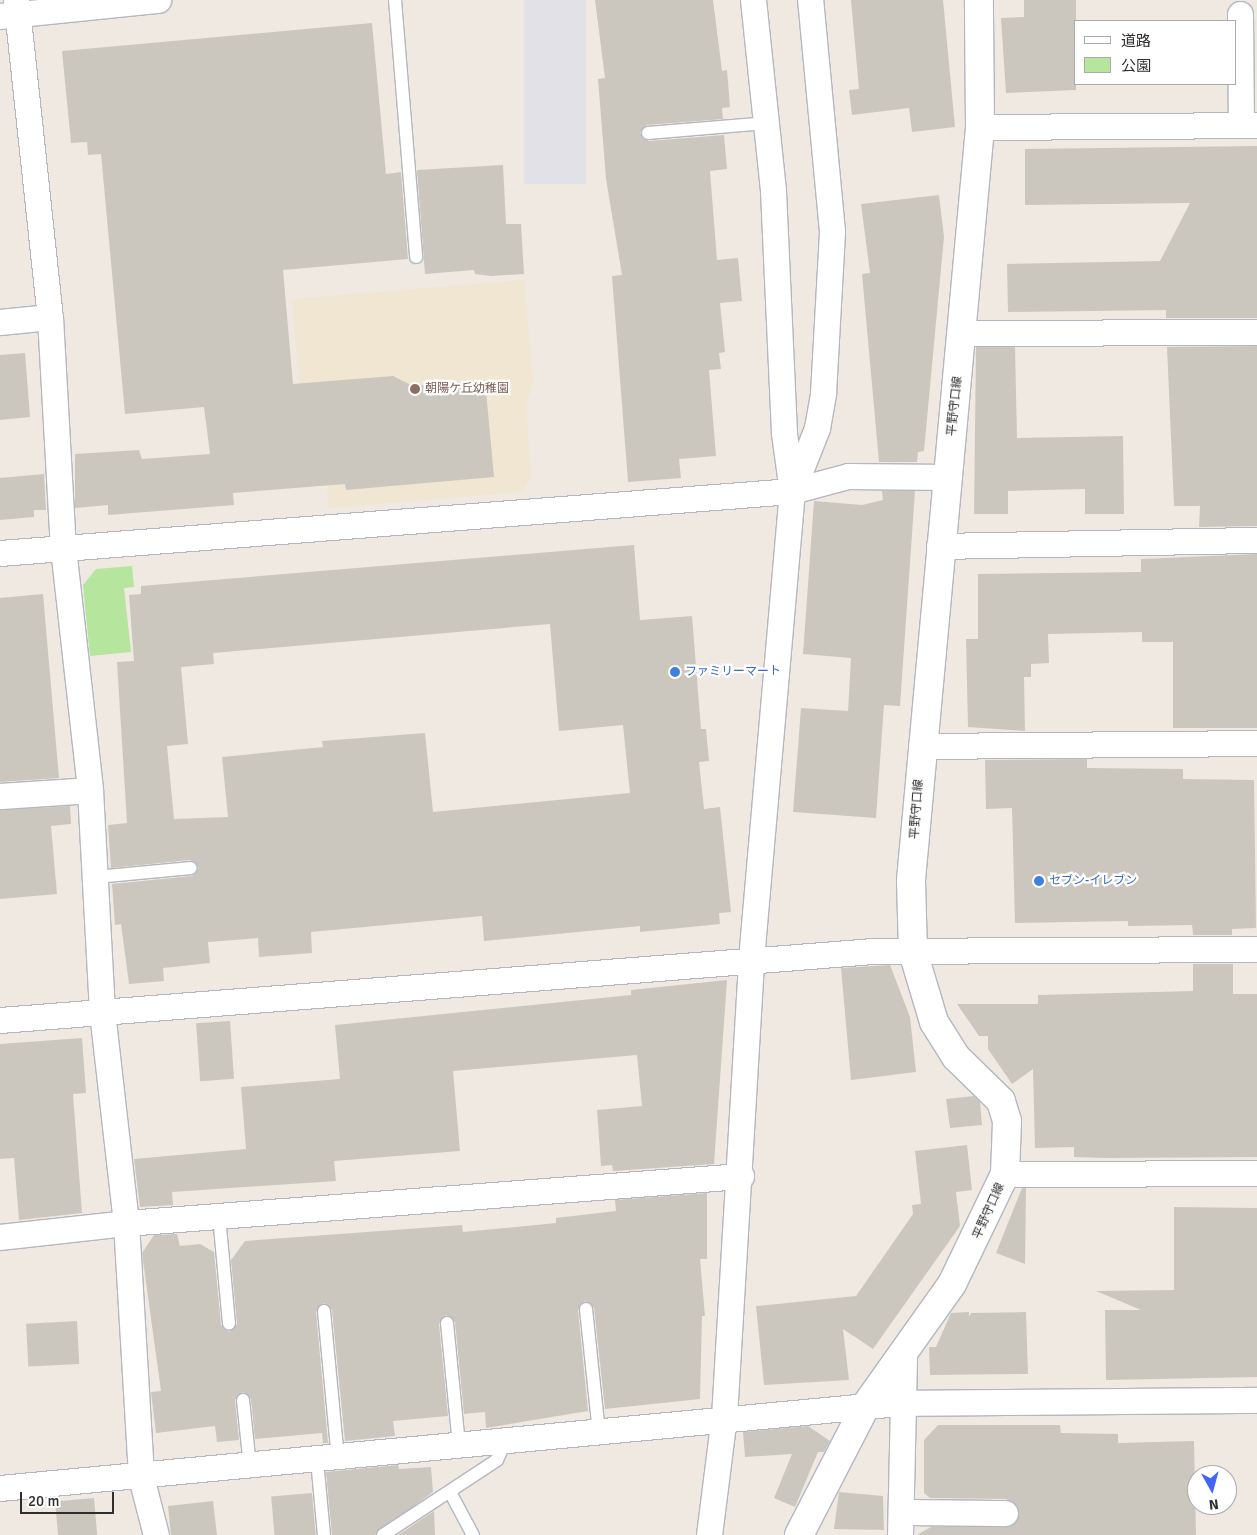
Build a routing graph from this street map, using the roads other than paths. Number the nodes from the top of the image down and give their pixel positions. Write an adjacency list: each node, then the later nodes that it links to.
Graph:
1 (158, 0): 6 (street)
2 (395, 0): 12 (lane)
3 (753, 0): 8 (street)
4 (810, 0): 18 (street)
5 (979, 0): 10 (main road, 平野守口線)
6 (11, 10): 13 (street)
7 (1240, 14): 9 (street)
8 (766, 124): 11 (lane); 18 (street)
9 (1249, 125): 10 (street)
10 (980, 127): 16 (main road, 平野守口線)
11 (648, 133)
12 (416, 257)
13 (50, 318): 14 (street); 21 (street)
14 (0, 322)
15 (1257, 332): 16 (street)
16 (963, 333): 17 (main road, 平野守口線)
17 (947, 477): 18 (street); 20 (main road, 平野守口線)
18 (792, 491): 21 (street); 31 (street)
19 (1257, 540): 20 (street)
20 (939, 546): 24 (main road, 平野守口線)
21 (63, 548): 22 (street); 25 (street)
22 (0, 553)
23 (1257, 743): 24 (street)
24 (921, 746): 30 (main road, 平野守口線)
25 (90, 790): 26 (street); 28 (street)
26 (0, 796)
27 (191, 868): 28 (lane)
28 (97, 877): 32 (street)
29 (1257, 949): 30 (street)
30 (913, 952): 31 (street); 35 (main road, 平野守口線)
31 (752, 959): 32 (street); 36 (street)
32 (102, 1012): 33 (street); 38 (street)
33 (0, 1020)
34 (1257, 1173): 35 (street)
35 (1005, 1174): 44 (main road, 平野守口線)
36 (741, 1176): 37 (street); 49 (street)
37 (219, 1216): 38 (street); 43 (lane)
38 (126, 1223): 39 (street); 55 (street)
39 (0, 1237)
40 (586, 1309): 50 (lane)
41 (324, 1311): 53 (lane)
42 (447, 1323): 52 (lane)
43 (229, 1324)
44 (904, 1354): 47 (street); 48 (main road, 平野守口線)
45 (243, 1400): 54 (lane)
46 (1257, 1400): 47 (street)
47 (900, 1402): 48 (street); 59 (street)
48 (866, 1405): 49 (street); 65 (main road, 平野守口線)
49 (724, 1417): 50 (street); 64 (street)
50 (598, 1433): 51 (street)
51 (505, 1442): 52 (street); 57 (lane)
52 (459, 1446): 53 (street)
53 (327, 1459): 54 (street); 61 (lane)
54 (250, 1467): 55 (street)
55 (141, 1478): 56 (street); 60 (street)
56 (0, 1488)
57 (450, 1492): 62 (lane); 63 (lane)
58 (1005, 1513): 59 (street)
59 (900, 1523)
60 (156, 1535)
61 (324, 1535)
62 (383, 1535)
63 (473, 1535)
64 (709, 1535)
65 (799, 1535)

